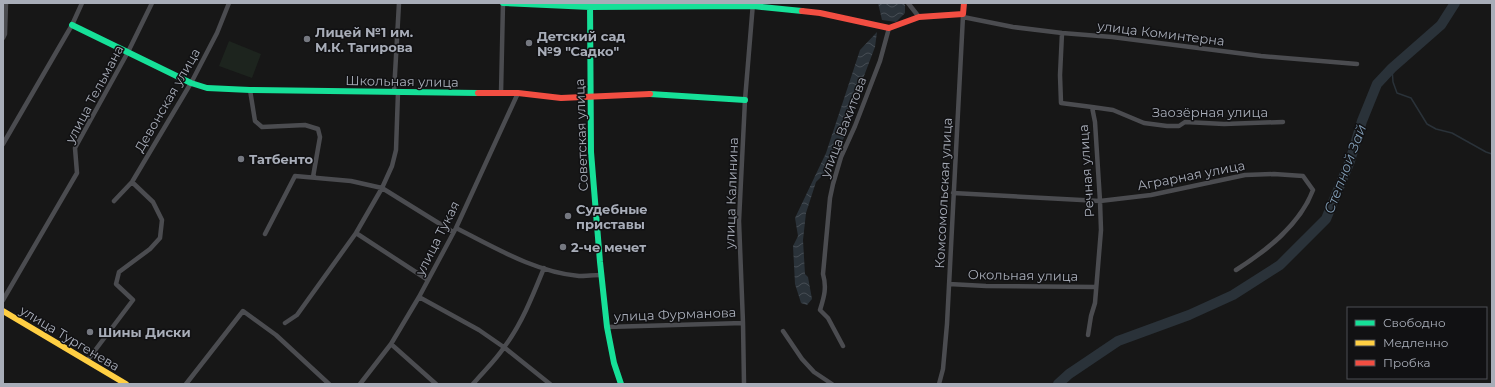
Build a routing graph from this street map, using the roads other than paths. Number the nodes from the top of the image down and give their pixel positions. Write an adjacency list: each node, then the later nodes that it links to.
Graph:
1 (6, 3): 16 (street)
2 (82, 3): 13 (street)
3 (152, 3): 17 (street, улица Тельмана)
4 (229, 3): 19 (street, Девонская улица)
5 (399, 3): 21 (street)
6 (503, 3): 10 (street); 22 (street)
7 (908, 3): 12 (street)
8 (964, 3): 11 (street, Комсомольская улица)
9 (753, 4): 10 (street); 14 (street); 25 (street, улица Калинина)
10 (590, 5): 24 (street, Советская улица)
11 (963, 16): 12 (street); 15 (street, улица Коминтерна); 32 (street, Комсомольская улица)
12 (919, 17): 14 (street)
13 (72, 25): 17 (street, Школьная улица); 28 (street)
14 (889, 28): 53 (street, улица Вахитова)
15 (1062, 33): 18 (street, улица Коминтерна); 26 (street, Речная улица)
16 (3, 38)
17 (128, 52): 19 (street, Школьная улица); 45 (street, улица Тельмана)
18 (1357, 64)
19 (191, 83): 20 (street, Школьная улица); 30 (street, Девонская улица)
20 (250, 90): 21 (street, Школьная улица); 29 (street)
21 (396, 92): 22 (street, Школьная улица); 31 (street)
22 (500, 93): 23 (street, Школьная улица)
23 (518, 93): 24 (street, Школьная улица); 35 (street, улица Тукая)
24 (590, 96): 25 (street, Школьная улица); 40 (street, Советская улица)
25 (745, 100): 48 (street, улица Калинина)
26 (1092, 107): 27 (street, Заозёрная улица); 33 (street, Речная улица)
27 (1283, 122)
28 (3, 144)
29 (313, 177): 31 (street); 37 (street)
30 (132, 182): 34 (street, Девонская улица); 55 (street)
31 (382, 188): 35 (street); 36 (street)
32 (953, 192): 33 (street, Аграрная улица); 42 (street, Комсомольская улица)
33 (1100, 201): 39 (street, Аграрная улица); 43 (street, Речная улица)
34 (114, 202)
35 (454, 230): 38 (street); 41 (street, улица Тукая)
36 (356, 233): 41 (street); 47 (street)
37 (265, 234)
38 (544, 268): 40 (street); 54 (street)
39 (1236, 270)
40 (601, 275): 49 (street, Советская улица)
41 (428, 280): 44 (street, улица Тукая)
42 (949, 284): 43 (street, Окольная улица); 66 (street, Комсомольская улица)
43 (1096, 287): 51 (street, Речная улица)
44 (419, 296): 52 (street, улица Тукая); 54 (street)
45 (3, 300)
46 (3, 310): 55 (street, улица Тургенева)
47 (285, 323)
48 (743, 323): 49 (street, улица Фурманова); 64 (street, улица Калинина)
49 (607, 327): 63 (street, Советская улица)
50 (783, 331): 65 (street)
51 (1088, 335)
52 (391, 344): 59 (street, улица Тукая); 60 (street)
53 (843, 346)
54 (504, 348): 61 (street); 62 (street)
55 (87, 361): 56 (street, улица Тургенева)
56 (126, 384)
57 (186, 384): 58 (street)
58 (329, 384)
59 (360, 384)
60 (436, 384)
61 (473, 384)
62 (550, 384)
63 (621, 384)
64 (744, 384)
65 (832, 384)
66 (939, 384)

